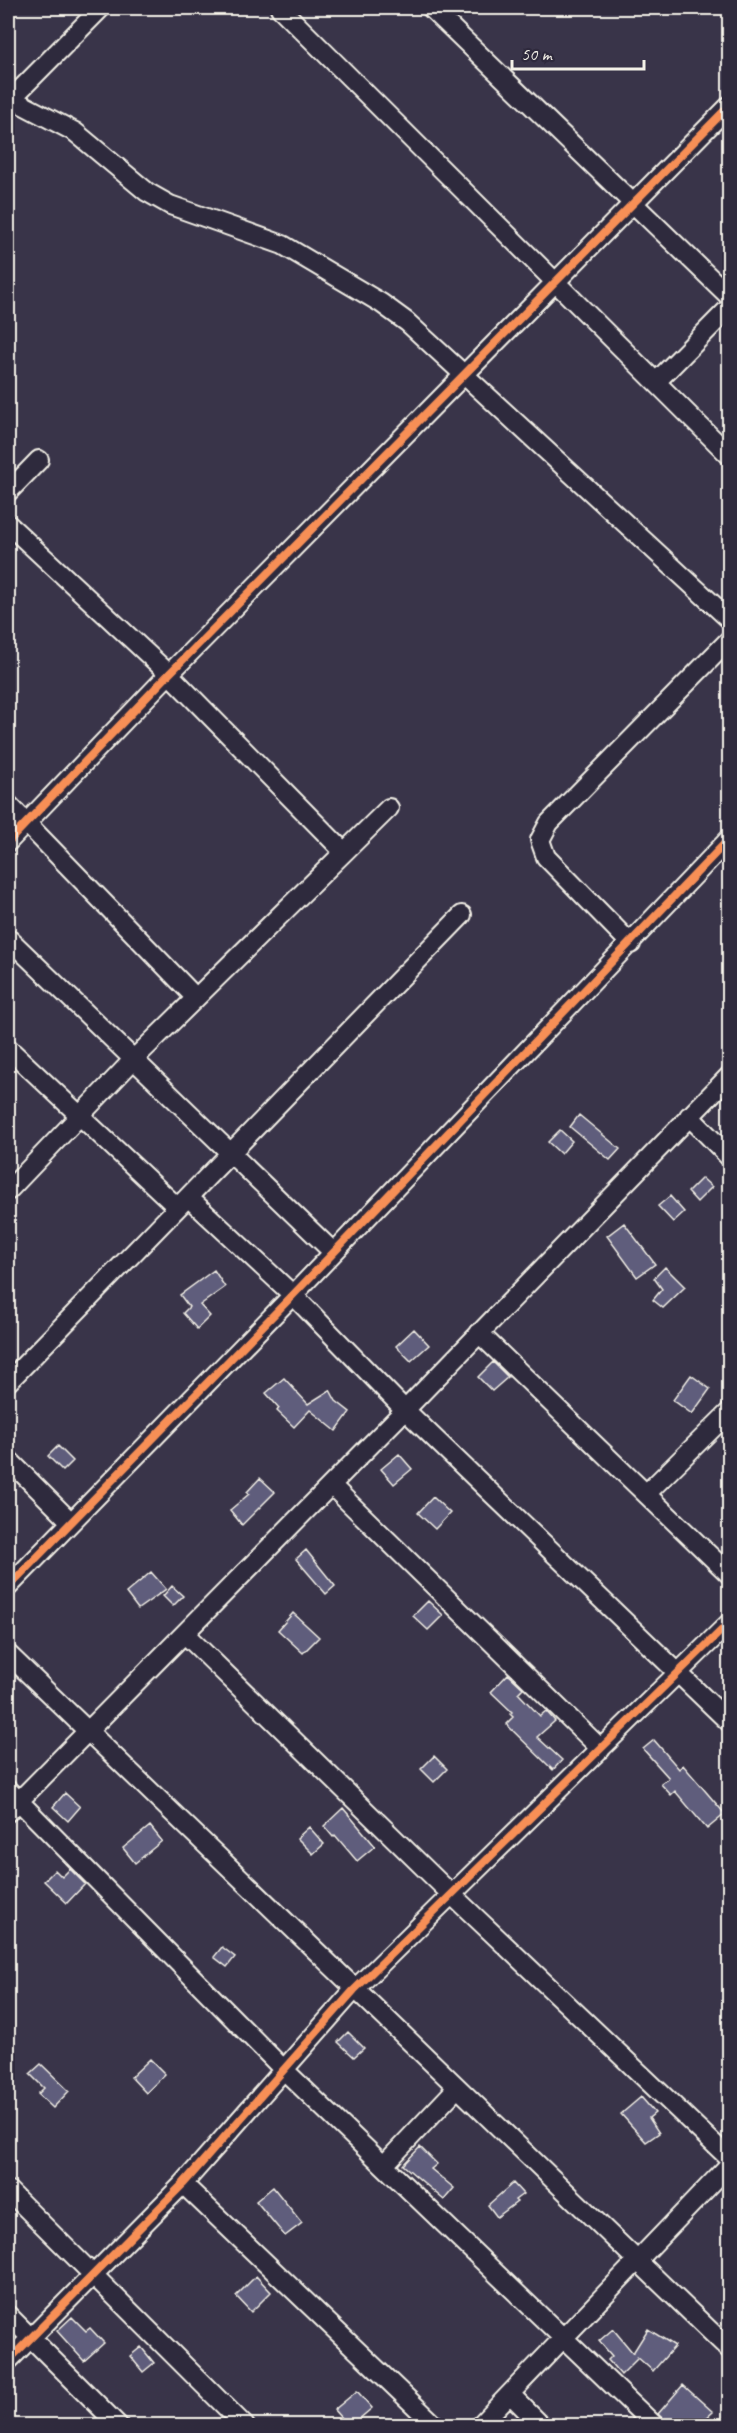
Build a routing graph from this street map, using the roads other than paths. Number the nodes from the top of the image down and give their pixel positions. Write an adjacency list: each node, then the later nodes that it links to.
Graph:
1 (101, 8): 4 (street)
2 (283, 8): 7 (street)
3 (431, 8): 6 (street)
4 (9, 98): 10 (street)
5 (729, 105): 6 (street)
6 (632, 205): 7 (street); 8 (street)
7 (557, 282): 10 (street); 11 (street)
8 (729, 297)
9 (729, 307): 11 (street)
10 (466, 374): 16 (street); 18 (street)
11 (656, 382): 12 (street)
12 (729, 456)
13 (39, 460): 14 (street)
14 (8, 492)
15 (8, 524): 18 (street)
16 (729, 620)
17 (729, 639): 27 (street)
18 (169, 674): 21 (street); 24 (street)
19 (8, 804): 21 (street)
20 (389, 808): 24 (street)
21 (27, 824): 23 (street); 28 (street)
22 (729, 838): 27 (street)
23 (8, 842)
24 (344, 852): 28 (street)
25 (462, 915): 34 (street)
26 (8, 938): 30 (street)
27 (631, 944): 38 (street)
28 (196, 998): 30 (street)
29 (8, 1048): 32 (street)
30 (133, 1060): 32 (street); 34 (street)
31 (729, 1075): 33 (street)
32 (79, 1116): 36 (street); 37 (street)
33 (689, 1116): 35 (street); 40 (street)
34 (229, 1153): 37 (street); 38 (street)
35 (729, 1158)
36 (8, 1191)
37 (182, 1202): 39 (street); 41 (street)
38 (333, 1252): 39 (street)
39 (293, 1295): 42 (street); 47 (street)
40 (479, 1333): 42 (street); 46 (street)
41 (8, 1382)
42 (405, 1410): 45 (street); 53 (street)
43 (729, 1412): 46 (street)
44 (8, 1459): 47 (street)
45 (331, 1485): 51 (street); 56 (street)
46 (646, 1494): 48 (street)
47 (70, 1521): 49 (street)
48 (729, 1575)
49 (8, 1587)
50 (729, 1623): 53 (street)
51 (185, 1634): 55 (street); 58 (street)
52 (8, 1654): 55 (street)
53 (679, 1674): 54 (street); 56 (street)
54 (729, 1723)
55 (86, 1732): 57 (street); 59 (street)
56 (601, 1749): 58 (street)
57 (11, 1801): 60 (street)
58 (451, 1894): 59 (street); 62 (street)
59 (354, 1990): 60 (street); 61 (street)
60 (283, 2069): 64 (street); 65 (street)
61 (456, 2088): 64 (street); 67 (street)
62 (729, 2159)
63 (729, 2164): 67 (street)
64 (384, 2165): 71 (street)
65 (183, 2184): 68 (street); 77 (street)
66 (8, 2190): 68 (street)
67 (636, 2261): 71 (street); 72 (street)
68 (95, 2274): 70 (street); 76 (street)
69 (8, 2315): 70 (street)
70 (30, 2338): 73 (street); 75 (street)
71 (563, 2338): 74 (street); 80 (street)
72 (729, 2350)
73 (8, 2361)
74 (510, 2394): 78 (street); 79 (street)
75 (119, 2426)
76 (245, 2426)
77 (436, 2426)
78 (479, 2426)
79 (542, 2426)
80 (655, 2426)

